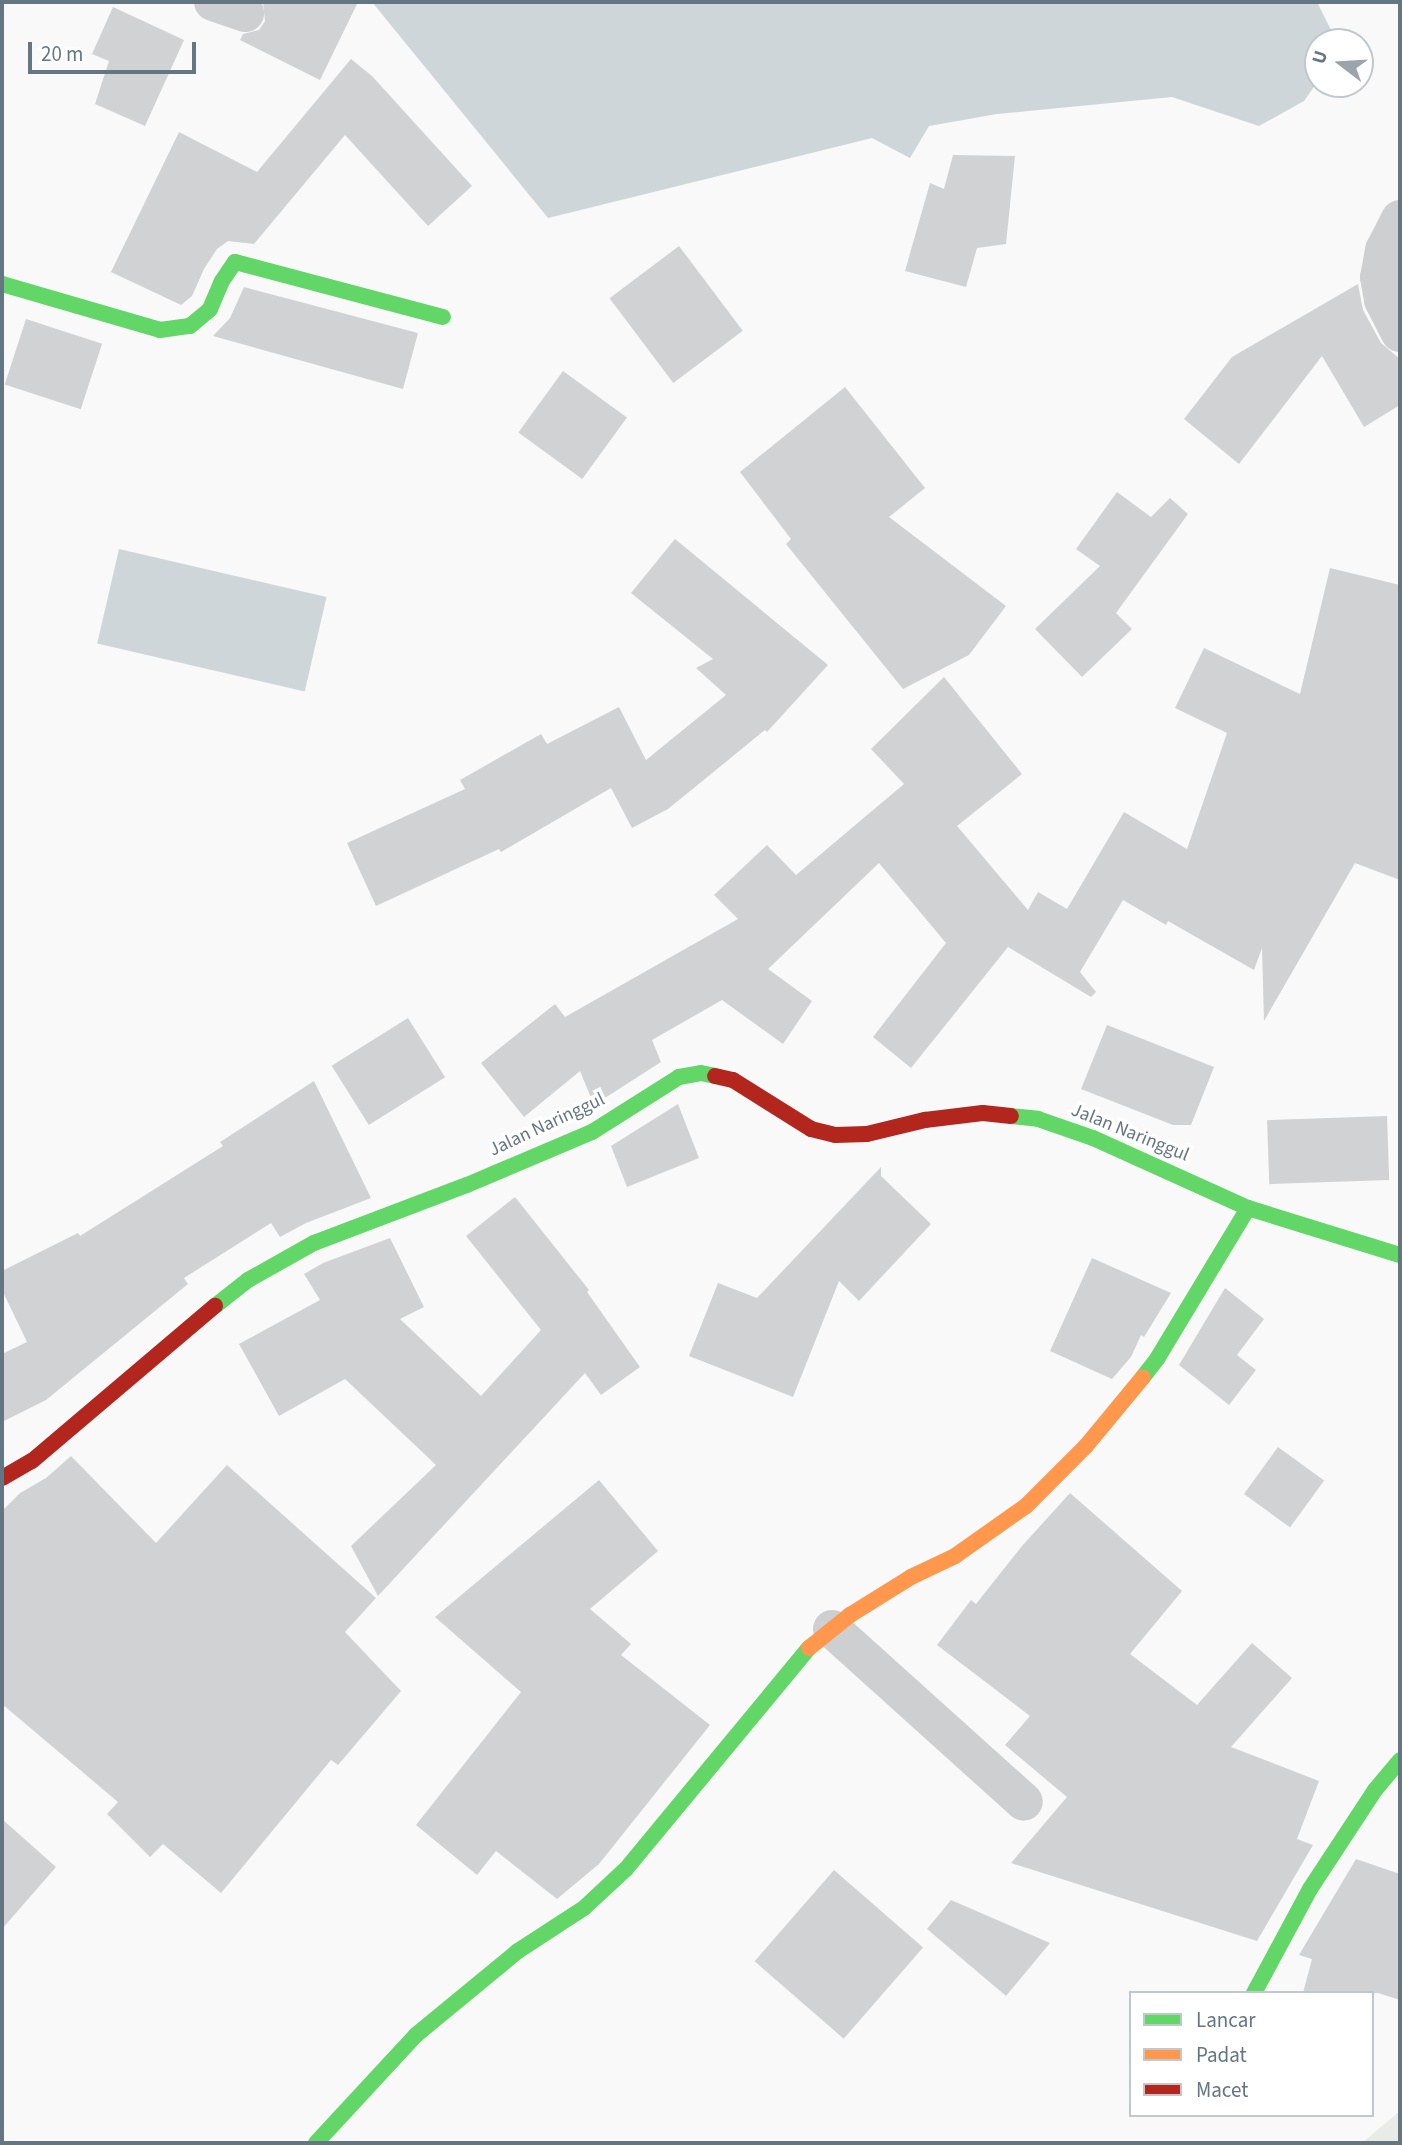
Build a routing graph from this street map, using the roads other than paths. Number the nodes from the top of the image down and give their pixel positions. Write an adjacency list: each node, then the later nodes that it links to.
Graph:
1 (1400, 219): 4 (street)
2 (2, 284): 3 (street)
3 (443, 317)
4 (1400, 332)
5 (1248, 1208): 6 (street, Jalan Naringgul); 7 (street, Jalan Naringgul); 8 (street)
6 (1400, 1255)
7 (2, 1478)
8 (832, 1629): 10 (street); 12 (street)
9 (1400, 1760): 11 (street)
10 (1024, 1802)
11 (1255, 1991)
12 (316, 2143)

